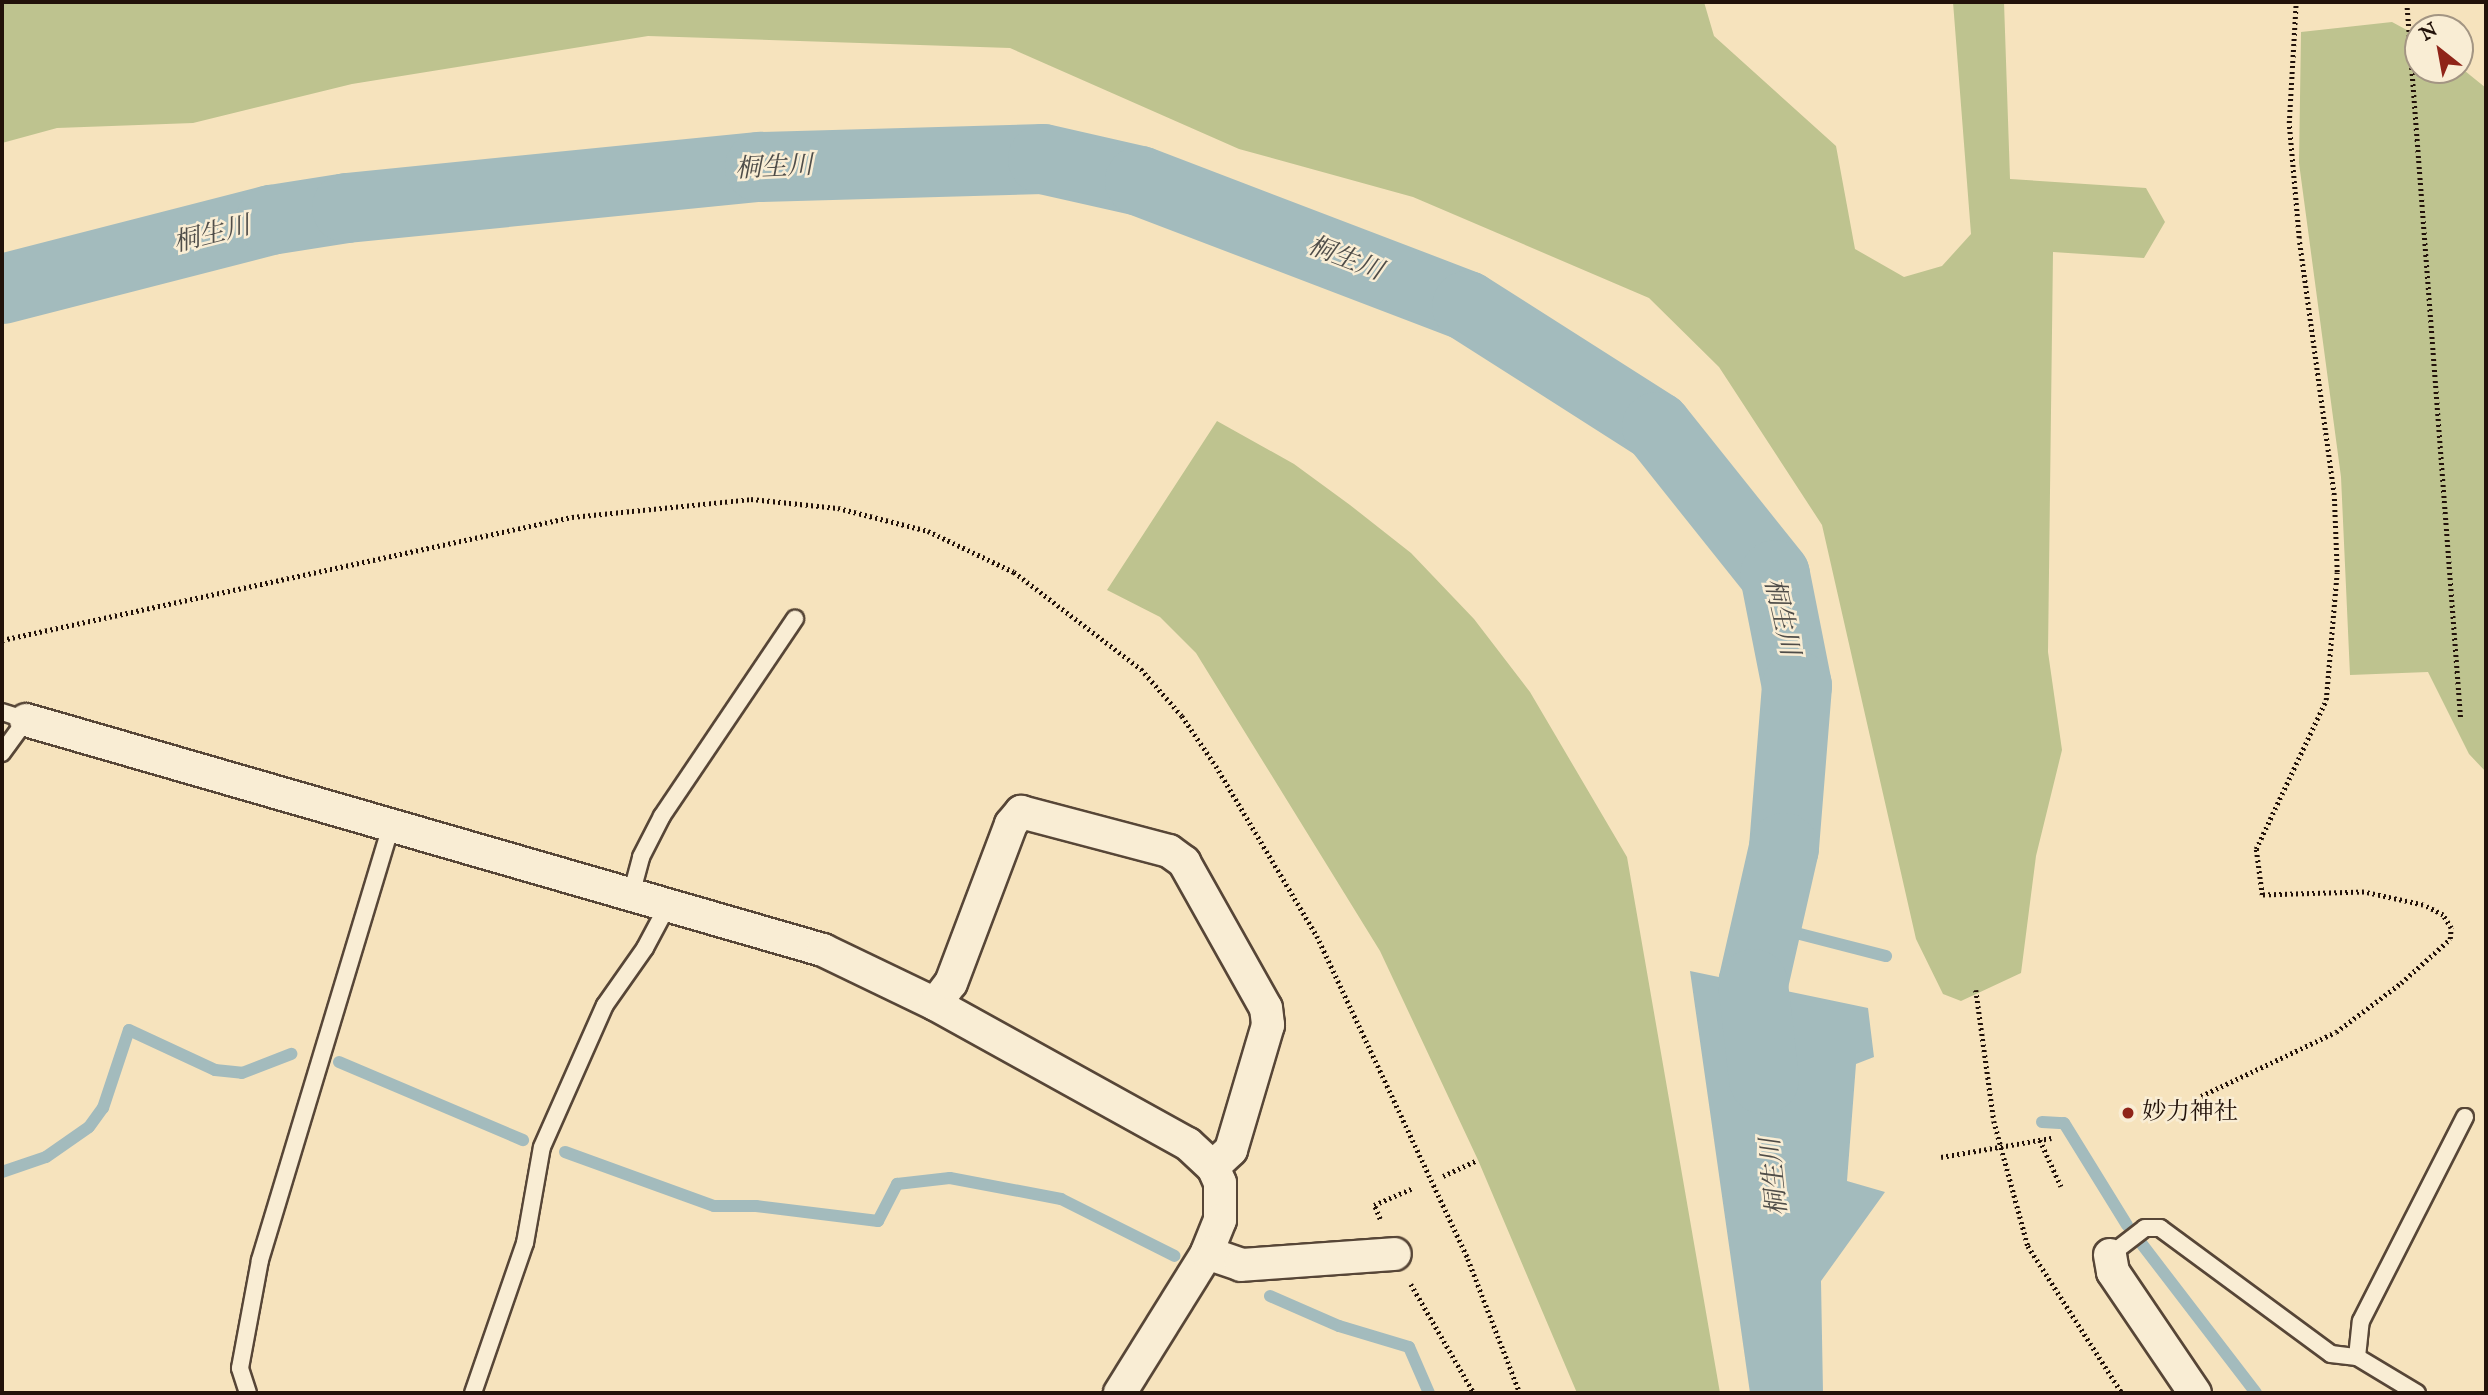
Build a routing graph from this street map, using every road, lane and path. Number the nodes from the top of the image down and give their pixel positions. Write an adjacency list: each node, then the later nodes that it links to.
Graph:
1 (2296, 2): 13 (path)
2 (2407, 2): 6 (path)
3 (795, 619): 9 (lane)
4 (2, 640): 32 (path)
5 (14, 716): 7 (lane); 8 (street)
6 (2461, 720)
7 (2, 752)
8 (391, 825): 9 (street); 28 (lane)
9 (631, 895): 10 (street)
10 (668, 905): 12 (street); 29 (lane)
11 (1976, 990): 17 (path)
12 (934, 1004): 20 (street); 20 (street)
13 (2201, 1096)
14 (2465, 1117): 27 (lane)
15 (2051, 1138): 16 (path)
16 (2040, 1140): 17 (path); 22 (path)
17 (2000, 1147): 18 (path); 33 (path)
18 (1941, 1157)
19 (1478, 1160): 21 (path)
20 (1213, 1167): 24 (street)
21 (1443, 1176)
22 (2061, 1186)
23 (1413, 1188): 25 (path)
24 (1207, 1254): 25 (street); 30 (street)
25 (1395, 1254): 31 (path)
26 (2110, 1255): 27 (lane); 34 (street)
27 (2357, 1357): 35 (lane)
28 (248, 1393)
29 (473, 1393)
30 (1120, 1393)
31 (1474, 1393)
32 (1520, 1393)
33 (2122, 1393)
34 (2195, 1393)
35 (2417, 1393)

